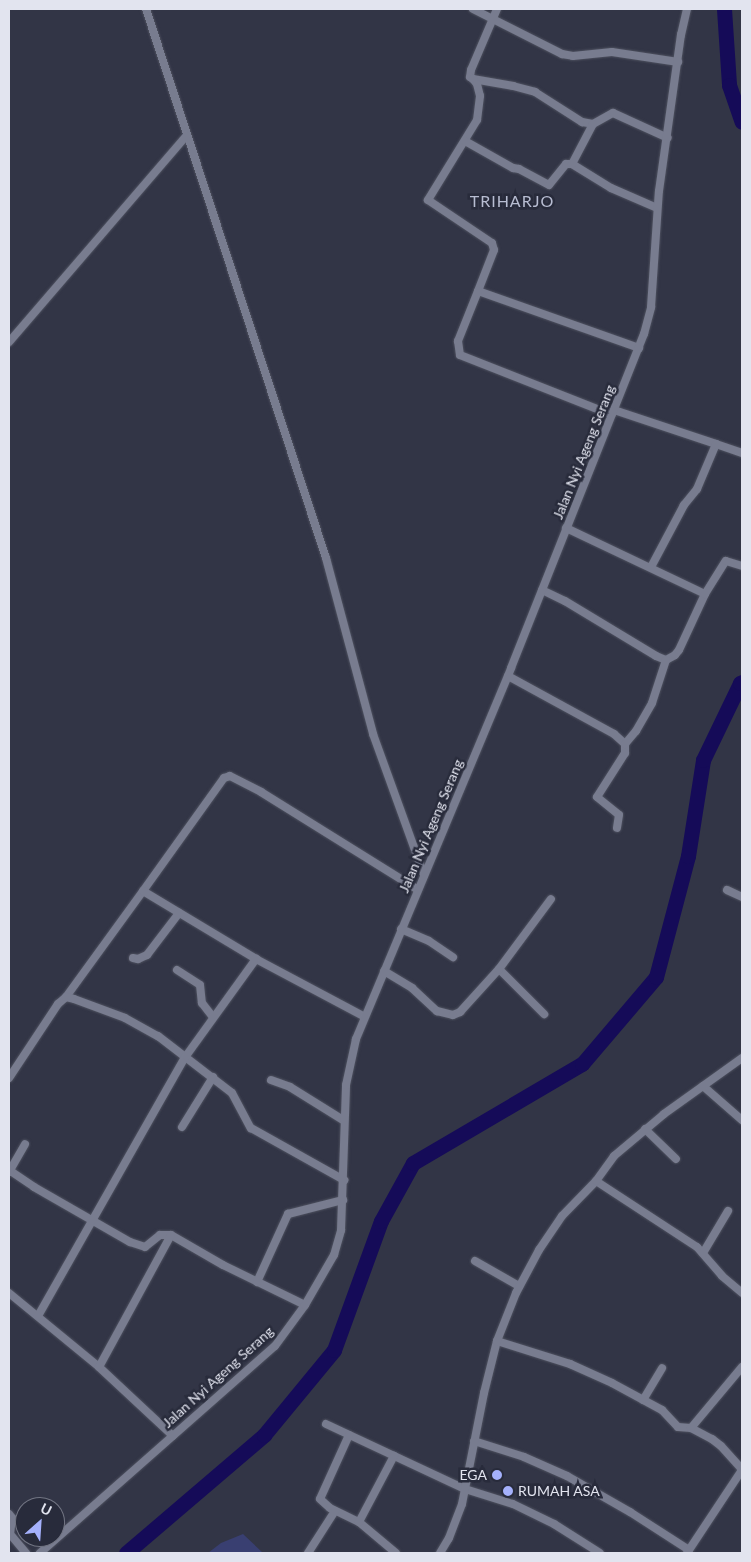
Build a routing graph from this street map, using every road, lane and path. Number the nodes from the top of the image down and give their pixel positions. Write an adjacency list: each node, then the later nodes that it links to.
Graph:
1 (146, 9): 9 (street)
2 (472, 9): 5 (street)
3 (497, 9): 5 (street)
4 (687, 9): 6 (street, Jalan Nyi Ageng Serang)
5 (492, 19): 6 (street); 7 (street)
6 (678, 62): 10 (street, Jalan Nyi Ageng Serang)
7 (473, 79): 8 (street); 11 (street)
8 (593, 124): 10 (street); 12 (street)
9 (186, 136): 15 (street); 29 (street)
10 (668, 138): 13 (street, Jalan Nyi Ageng Serang)
11 (465, 141): 12 (street); 14 (street)
12 (572, 164): 13 (street)
13 (658, 208): 16 (street, Jalan Nyi Ageng Serang)
14 (478, 291): 16 (street); 17 (street)
15 (9, 342)
16 (639, 348): 17 (street, Jalan Nyi Ageng Serang)
17 (613, 413): 18 (street); 20 (street, Jalan Nyi Ageng Serang)
18 (716, 444): 19 (street); 22 (street)
19 (742, 452)
20 (566, 528): 22 (street); 23 (street, Jalan Nyi Ageng Serang)
21 (742, 566): 24 (street)
22 (651, 567): 24 (street)
23 (542, 590): 25 (street); 26 (street, Jalan Nyi Ageng Serang)
24 (705, 594): 25 (street)
25 (666, 660): 27 (street)
26 (508, 676): 27 (street); 29 (street, Jalan Nyi Ageng Serang)
27 (625, 744): 28 (street)
28 (616, 828)
29 (424, 875): 30 (street, Jalan Nyi Ageng Serang)
30 (417, 889): 32 (street); 36 (street, Jalan Nyi Ageng Serang)
31 (727, 890): 33 (street)
32 (144, 891): 35 (street); 43 (street)
33 (742, 897)
34 (551, 899): 40 (street)
35 (179, 913): 38 (street); 39 (street)
36 (401, 929): 37 (street); 42 (street, Jalan Nyi Ageng Serang)
37 (453, 957)
38 (133, 958)
39 (256, 959): 45 (street); 46 (street)
40 (499, 969): 42 (street); 44 (street)
41 (177, 970): 45 (street)
42 (384, 970): 46 (street, Jalan Nyi Ageng Serang)
43 (66, 997): 47 (street); 50 (street)
44 (544, 1014)
45 (213, 1017): 47 (street)
46 (365, 1017): 53 (street, Jalan Nyi Ageng Serang)
47 (186, 1056): 49 (street); 64 (street)
48 (742, 1058): 52 (street)
49 (213, 1077): 55 (street); 60 (street)
50 (9, 1078)
51 (271, 1080): 53 (street)
52 (703, 1086): 54 (street); 56 (street)
53 (344, 1120): 60 (street, Jalan Nyi Ageng Serang)
54 (742, 1120)
55 (182, 1126)
56 (646, 1130): 58 (street); 61 (street)
57 (25, 1144): 59 (street)
58 (676, 1158)
59 (9, 1170): 64 (street)
60 (344, 1180): 62 (street, Jalan Nyi Ageng Serang)
61 (596, 1181): 66 (street); 69 (street)
62 (343, 1200): 68 (street); 72 (street, Jalan Nyi Ageng Serang)
63 (728, 1211): 66 (street)
64 (94, 1221): 65 (street); 73 (street)
65 (171, 1236): 68 (street); 75 (street)
66 (703, 1253): 71 (street)
67 (475, 1261): 69 (street)
68 (257, 1282): 72 (street)
69 (519, 1286): 74 (street)
70 (9, 1293): 73 (street)
71 (742, 1293)
72 (305, 1305): 82 (street, Jalan Nyi Ageng Serang)
73 (38, 1316): 75 (street)
74 (497, 1342): 78 (street); 83 (street)
75 (99, 1367): 82 (street)
76 (742, 1367): 80 (street)
77 (662, 1368): 78 (street)
78 (643, 1400): 80 (street)
79 (326, 1424): 81 (street)
80 (692, 1428): 85 (street)
81 (349, 1434): 84 (street); 87 (street)
82 (173, 1436): 93 (street, Jalan Nyi Ageng Serang)
83 (474, 1441): 86 (street); 91 (street)
84 (394, 1456): 86 (street); 89 (street)
85 (742, 1470): 91 (street)
86 (465, 1489): 90 (street); 96 (street)
87 (335, 1510): 89 (street); 94 (street)
88 (9, 1514): 92 (street)
89 (359, 1522): 95 (street)
90 (587, 1545): 97 (street); 98 (street)
91 (688, 1551)
92 (26, 1553)
93 (40, 1553)
94 (308, 1553)
95 (396, 1553)
96 (440, 1553)
97 (584, 1553)
98 (600, 1553)

